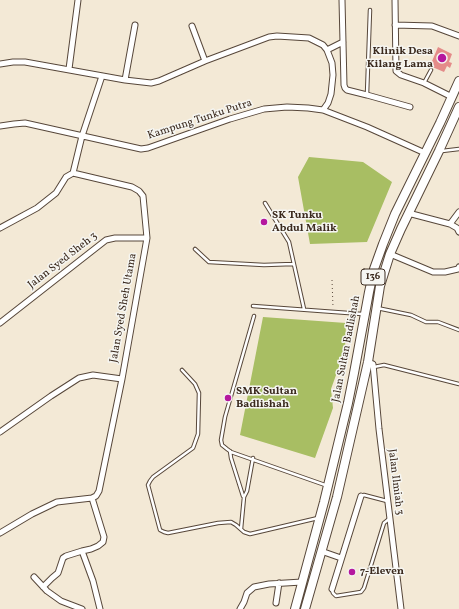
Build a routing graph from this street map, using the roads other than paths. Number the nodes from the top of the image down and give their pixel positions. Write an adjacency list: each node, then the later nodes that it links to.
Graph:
1 (78, 0): 13 (street)
2 (342, 0): 9 (street)
3 (395, 0): 6 (street)
4 (370, 10): 19 (lane)
5 (134, 25): 16 (street)
6 (395, 25): 8 (street); 18 (street)
7 (192, 26): 11 (street)
8 (459, 36)
9 (343, 42): 10 (street); 19 (street)
10 (327, 50): 11 (street); 23 (street)
11 (205, 61): 16 (street)
12 (0, 64): 13 (street)
13 (69, 69): 15 (street)
14 (431, 70): 18 (lane)
15 (102, 76): 16 (street); 25 (street)
16 (125, 80)
17 (459, 81): 20 (main road, Jalan Sultan Badlishah / 136)
18 (424, 83): 20 (street)
19 (367, 94): 21 (street)
20 (452, 97): 28 (main road, Jalan Sultan Badlishah / 136)
21 (410, 107)
22 (459, 107): 27 (main road, Jalan Sultan Badlishah / 136)
23 (323, 110): 25 (street, Kampung Tunku Putra); 28 (street, Kampung Tunku Putra)
24 (0, 126): 25 (street, Kampung Tunku Putra)
25 (82, 136): 29 (street)
26 (459, 149): 27 (lane)
27 (439, 151): 32 (main road, Jalan Sultan Badlishah / 136)
28 (425, 153): 44 (main road, Jalan Sultan Badlishah / 136)
29 (73, 173): 34 (street); 36 (street, Jalan Syed Sheh Utama)
30 (265, 203): 39 (lane)
31 (459, 212): 33 (street)
32 (408, 213): 33 (street); 38 (main road, Jalan Sultan Badlishah / 136)
33 (450, 224): 35 (street)
34 (0, 228)
35 (459, 232)
36 (147, 238): 46 (street, Jalan Syed Sheh 3); 50 (street, Jalan Syed Sheh Utama)
37 (195, 249): 39 (lane)
38 (390, 254): 40 (street); 42 (main road, Jalan Sultan Badlishah / 136)
39 (293, 264): 43 (lane)
40 (459, 268)
41 (253, 306): 43 (lane)
42 (376, 308): 47 (lane); 48 (main road, Jalan Sultan Badlishah / 136)
43 (304, 309): 44 (lane)
44 (365, 314): 55 (main road, Jalan Sultan Badlishah / 136)
45 (254, 316): 53 (lane)
46 (0, 323)
47 (459, 330)
48 (370, 364): 51 (lane); 56 (main road, Jalan Sultan Badlishah / 136); 61 (street, Jalan Ilmiah 3)
49 (182, 370): 64 (lane)
50 (122, 379): 52 (street); 59 (street, Jalan Syed Sheh Utama)
51 (459, 384)
52 (0, 432)
53 (230, 451): 54 (lane); 60 (lane)
54 (253, 458): 57 (lane); 60 (lane)
55 (332, 470): 56 (main road); 57 (main road, Jalan Sultan Badlishah / 136)
56 (343, 472): 67 (main road, Jalan Sultan Badlishah / 136)
57 (328, 486): 62 (main road, Jalan Sultan Badlishah / 136)
58 (360, 496): 61 (lane); 68 (street)
59 (94, 497): 65 (street); 66 (street)
60 (244, 497): 64 (lane)
61 (387, 501): 63 (street, Jalan Ilmiah 3)
62 (320, 517): 64 (lane); 70 (main road, Jalan Sultan Badlishah / 136)
63 (390, 519): 73 (lane); 80 (street, Jalan Ilmiah 3)
64 (241, 530)
65 (0, 534)
66 (82, 551): 72 (street); 76 (street)
67 (322, 551): 68 (street); 79 (main road, Jalan Sultan Badlishah / 136)
68 (342, 558): 73 (street)
69 (34, 577): 72 (street)
70 (302, 582): 71 (street); 78 (main road, Jalan Sultan Badlishah / 136)
71 (279, 583): 74 (street); 77 (street)
72 (43, 587): 75 (street)
73 (332, 590)
74 (276, 604)
75 (82, 609)
76 (100, 609)
77 (240, 609)
78 (295, 609)
79 (305, 609)
80 (401, 609)

